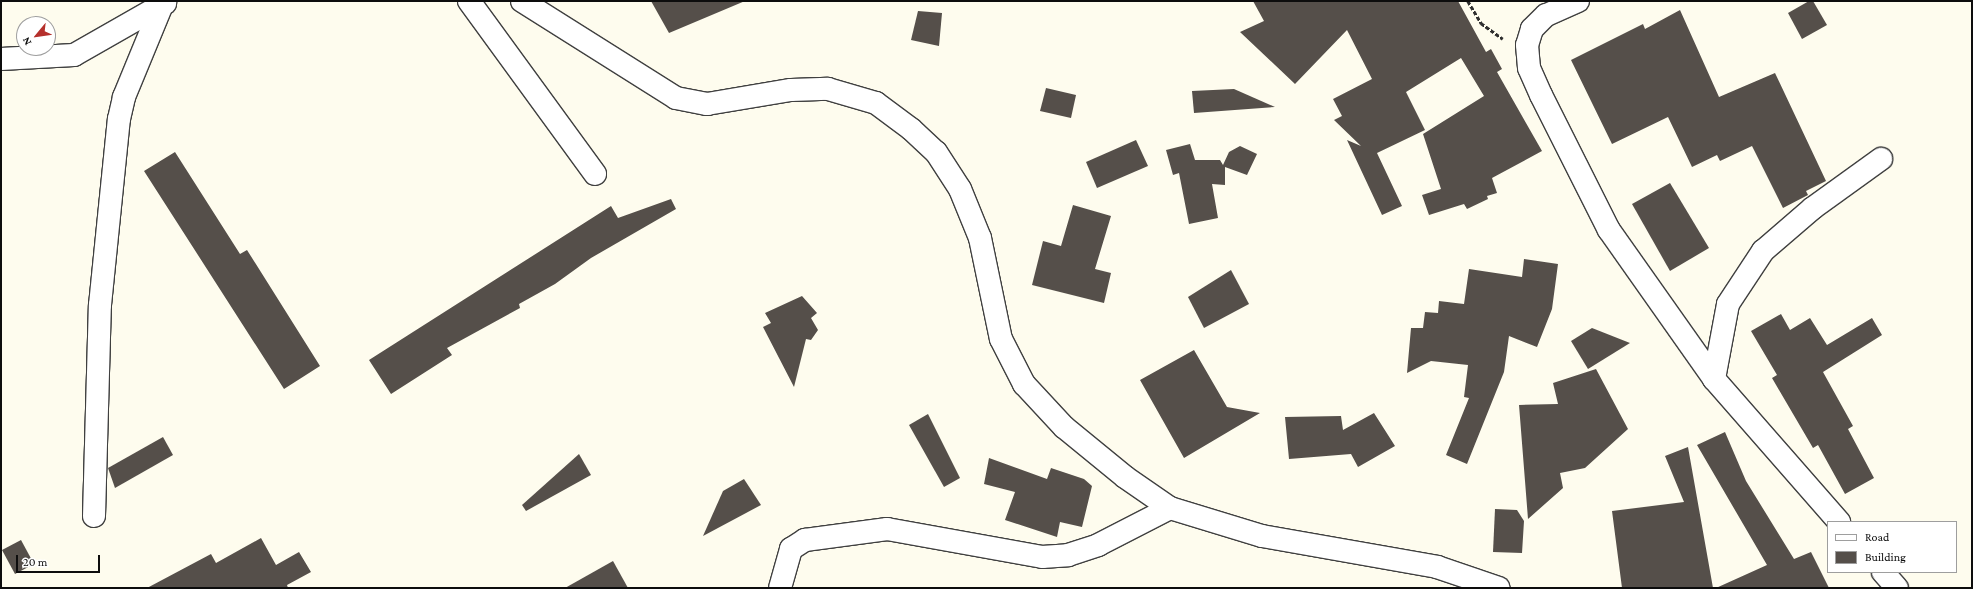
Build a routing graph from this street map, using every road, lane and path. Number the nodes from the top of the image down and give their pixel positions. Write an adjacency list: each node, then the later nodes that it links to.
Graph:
1 (469, 1): 10 (street)
2 (522, 1): 12 (street)
3 (1468, 1): 7 (path)
4 (1578, 1): 6 (street)
5 (165, 3): 8 (street); 13 (street)
6 (1541, 8): 7 (street)
7 (1527, 45): 11 (street)
8 (1, 58)
9 (1881, 159): 11 (street)
10 (594, 174)
11 (1714, 379): 14 (street)
12 (1170, 508): 16 (street); 17 (street)
13 (94, 516)
14 (1838, 521)
15 (1884, 573): 18 (street)
16 (780, 588)
17 (1499, 588)
18 (1897, 588)

